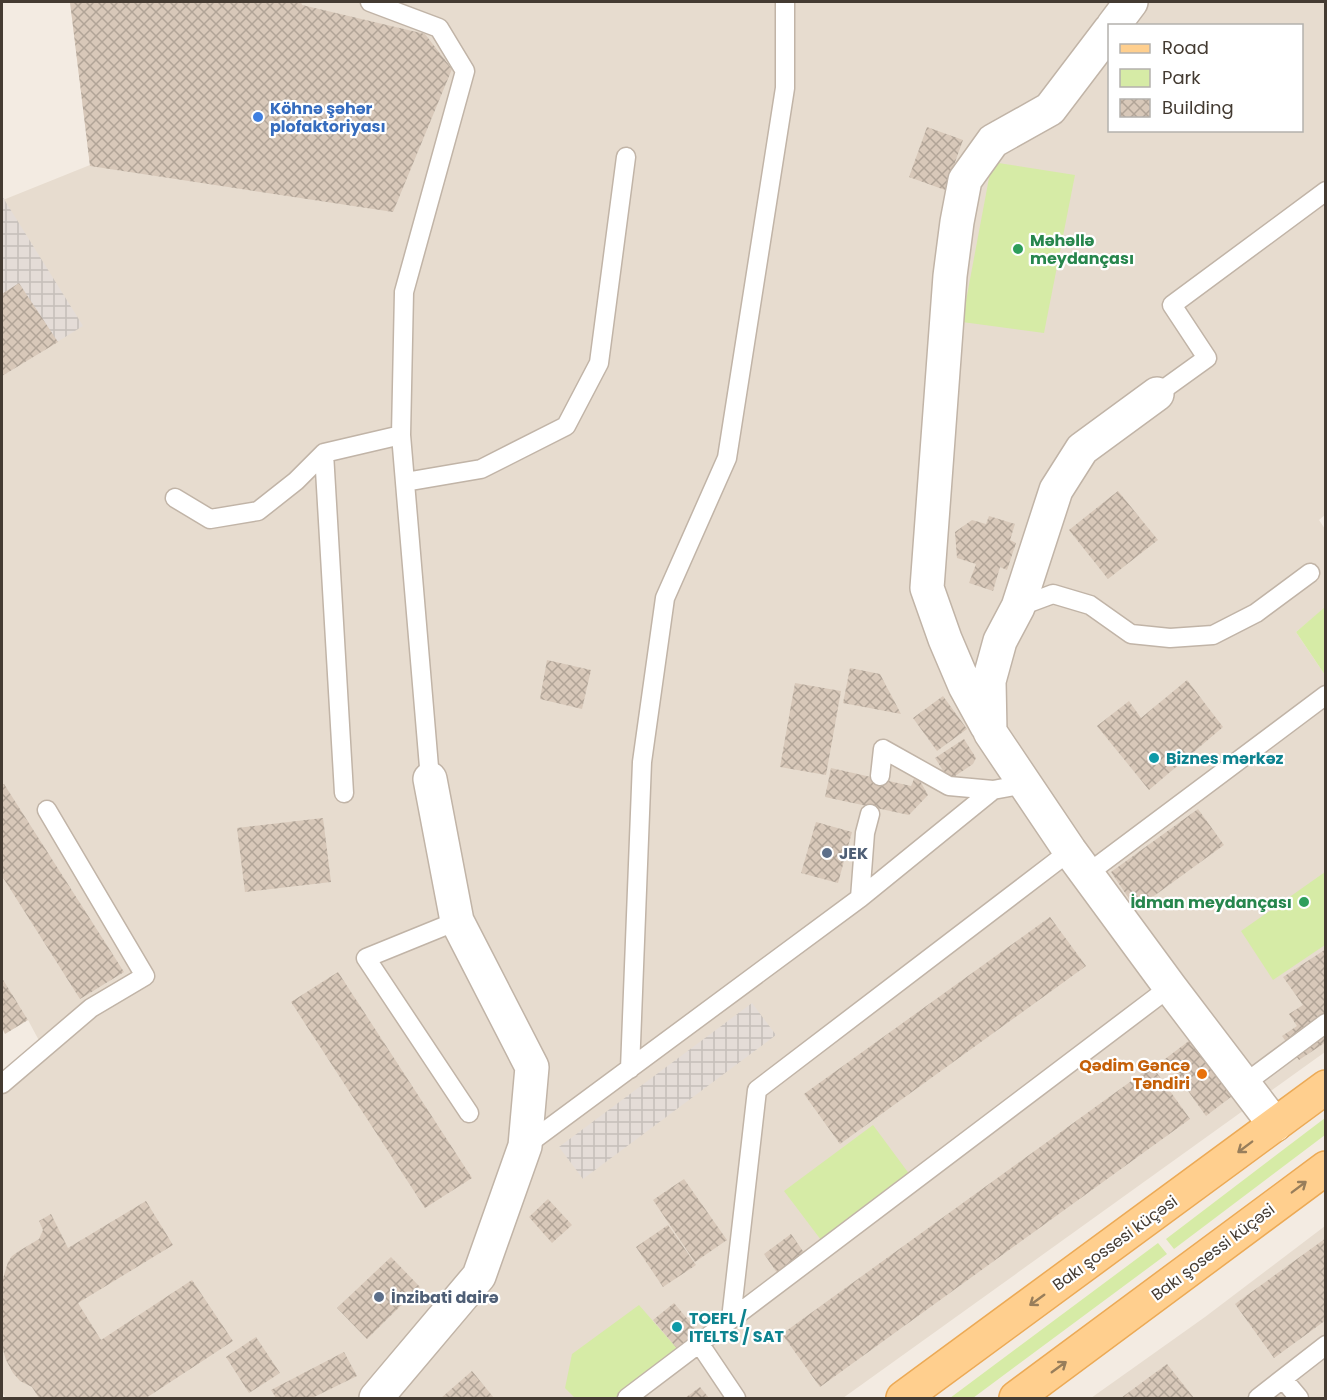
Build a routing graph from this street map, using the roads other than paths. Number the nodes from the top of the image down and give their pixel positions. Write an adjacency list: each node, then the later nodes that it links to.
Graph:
1 (370, 2): 9 (lane)
2 (785, 2): 29 (lane)
3 (1131, 2): 4 (street)
4 (1114, 24)
5 (1108, 33): 16 (street)
6 (626, 157): 11 (lane)
7 (1326, 191): 8 (lane)
8 (1157, 394): 14 (street)
9 (401, 435): 10 (lane); 11 (lane)
10 (324, 453): 12 (lane); 21 (lane)
11 (405, 482): 18 (lane)
12 (175, 498)
13 (1310, 573): 14 (lane)
14 (1018, 608): 16 (street)
15 (1326, 695): 24 (lane)
16 (990, 732): 19 (street)
17 (880, 776): 20 (lane)
18 (430, 779): 26 (street)
19 (1025, 784): 20 (lane); 24 (street)
20 (993, 790): 25 (lane)
21 (344, 793)
22 (47, 810): 30 (lane)
23 (870, 814): 25 (lane)
24 (1079, 862): 27 (street); 37 (lane)
25 (860, 898): 29 (lane)
26 (457, 921): 33 (lane); 35 (street)
27 (1170, 987): 31 (street); 37 (lane)
28 (1326, 1023): 31 (lane)
29 (630, 1069): 35 (lane)
30 (2, 1084)
31 (1244, 1084): 34 (street)
32 (1326, 1087): 34 (main road, Bakı şossesi küçəsi)
33 (469, 1113)
34 (1275, 1125): 44 (main road, Bakı şossesi küçəsi, one-way to 44)
35 (525, 1146): 41 (street)
36 (1326, 1168): 45 (main road, Bakı şosessi küçəsi, one-way to 36)
37 (731, 1319): 38 (lane)
38 (699, 1343): 42 (lane); 43 (lane)
39 (1326, 1345): 40 (lane)
40 (1283, 1378): 46 (lane); 47 (lane)
41 (376, 1398)
42 (627, 1398)
43 (736, 1398)
44 (903, 1398)
45 (1016, 1398)
46 (1258, 1398)
47 (1299, 1398)

